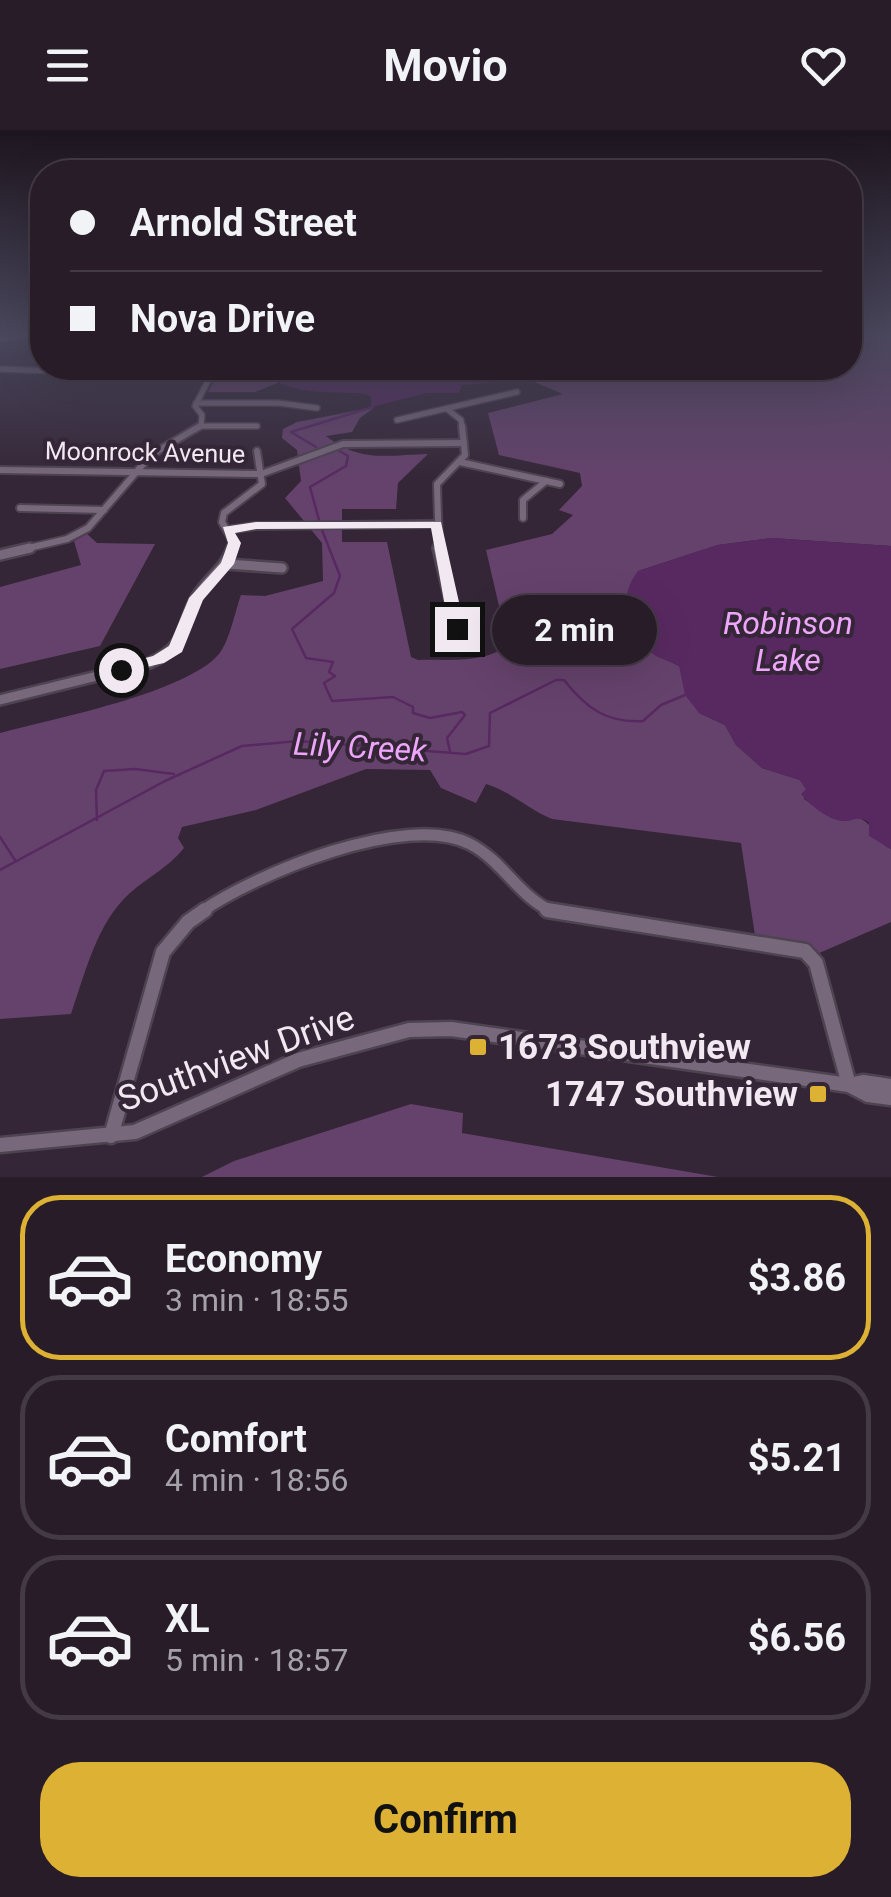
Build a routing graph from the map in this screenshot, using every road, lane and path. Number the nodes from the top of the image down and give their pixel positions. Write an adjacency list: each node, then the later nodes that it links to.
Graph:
1 (207, 383): 3 (street)
2 (517, 392): 5 (street)
3 (196, 404): 4 (street); 7 (street)
4 (317, 408)
5 (447, 409): 6 (street); 9 (street)
6 (397, 420)
7 (201, 426): 8 (street); 13 (street)
8 (258, 426)
9 (464, 443): 11 (street); 14 (street, Moonrock Avenue)
10 (257, 450): 14 (street)
11 (460, 462): 15 (street); 20 (street)
12 (0, 470): 13 (street, Moonrock Avenue)
13 (136, 473): 14 (street, Moonrock Avenue); 18 (street)
14 (262, 474): 21 (street)
15 (546, 481): 16 (street); 19 (street)
16 (560, 484)
17 (20, 508): 18 (street)
18 (104, 510): 22 (street)
19 (524, 518)
20 (436, 524): 21 (street); 25 (street)
21 (228, 530): 23 (street)
22 (0, 555)
23 (227, 564): 24 (street); 26 (street)
24 (282, 568)
25 (457, 629)
26 (0, 700)
27 (849, 1085): 28 (street, Southview Drive); 29 (street, Southview Drive); 30 (street, Southview Drive); 30 (street)
28 (891, 1086)
29 (891, 1098)
30 (111, 1136): 31 (street, Southview Drive)
31 (0, 1145)

